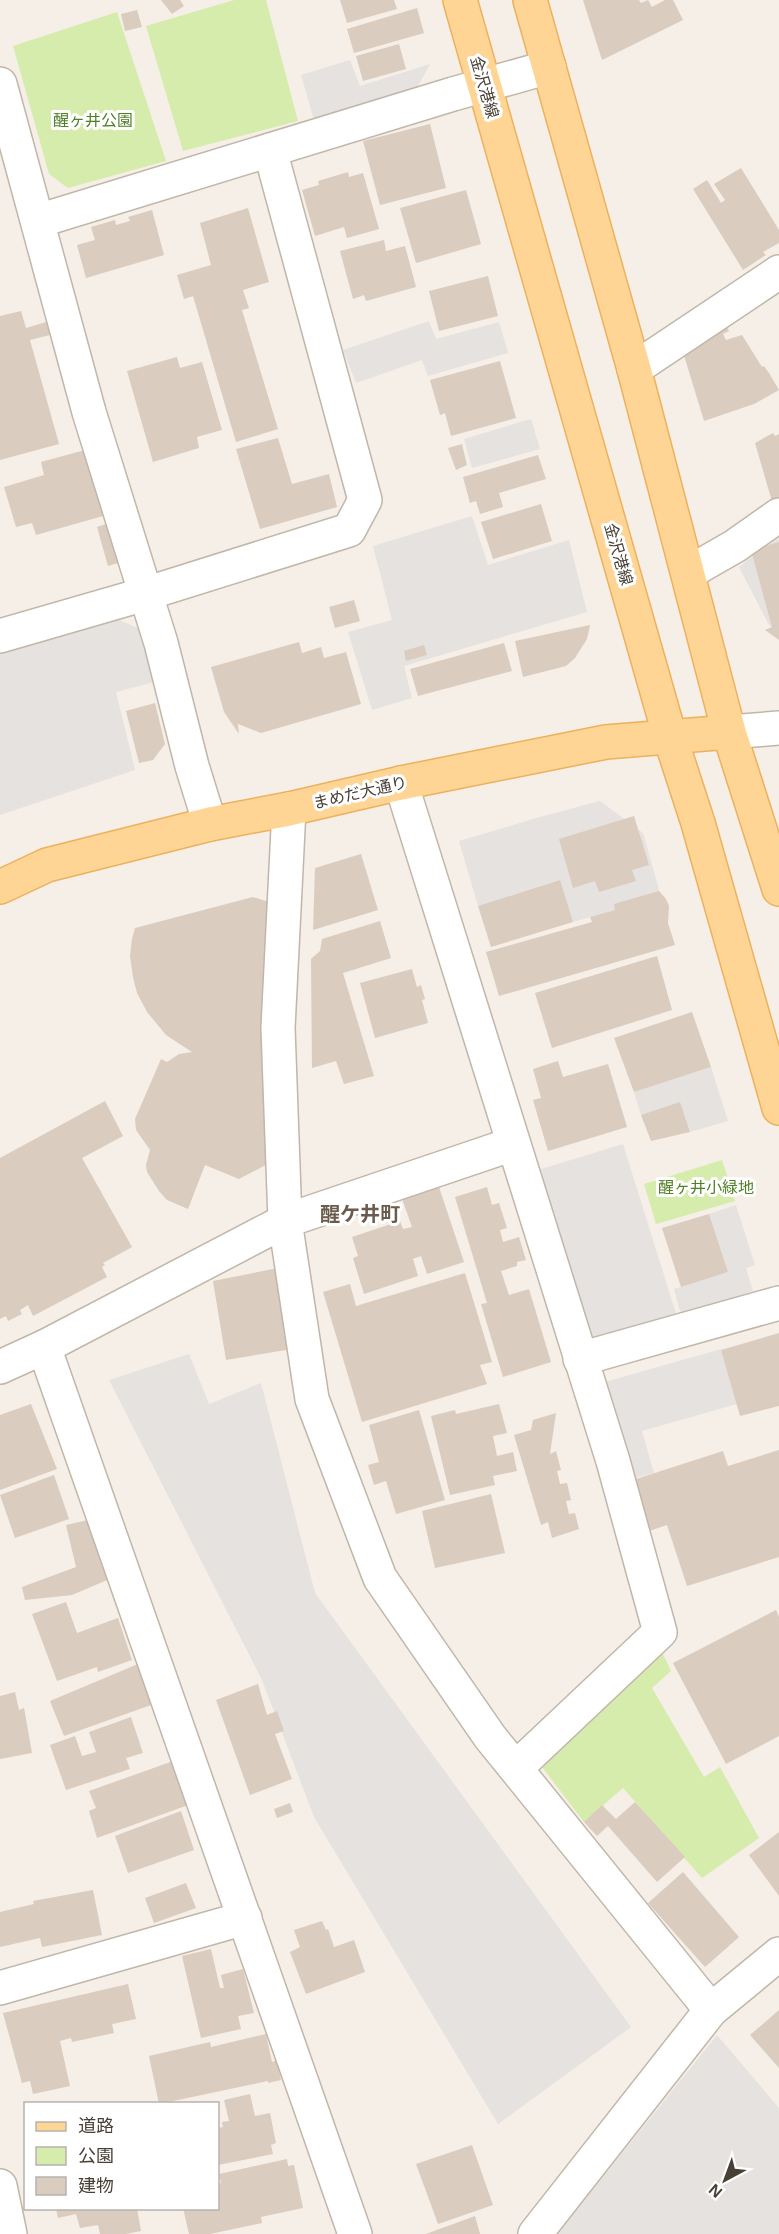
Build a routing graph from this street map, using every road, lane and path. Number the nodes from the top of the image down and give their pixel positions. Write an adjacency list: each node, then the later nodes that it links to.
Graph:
1 (460, 0): 5 (main road, 金沢港線)
2 (530, 0): 3 (main road)
3 (549, 67): 5 (street); 9 (main road)
4 (0, 84): 7 (street)
5 (485, 86): 6 (street); 16 (main road, 金沢港線)
6 (270, 150): 7 (street); 12 (street)
7 (38, 221): 12 (street)
8 (779, 272): 9 (street)
9 (634, 369): 11 (main road)
10 (779, 515): 11 (street)
11 (688, 573): 15 (main road)
12 (145, 594): 13 (street); 19 (street)
13 (0, 636)
14 (779, 728): 15 (street)
15 (729, 732): 16 (main road, まめだ大通り); 21 (main road)
16 (670, 737): 17 (main road, まめだ大通り); 22 (main road, 金沢港線)
17 (400, 783): 18 (main road, まめだ大通り); 23 (street)
18 (289, 808): 19 (main road, まめだ大通り); 24 (street)
19 (210, 824): 20 (main road, まめだ大通り)
20 (0, 887)
21 (779, 889)
22 (779, 1108)
23 (513, 1144): 24 (street); 27 (street)
24 (285, 1221): 26 (street); 29 (street)
25 (779, 1303): 27 (street)
26 (44, 1347): 28 (street); 30 (street)
27 (580, 1359): 29 (street)
28 (0, 1367)
29 (516, 1768): 33 (street)
30 (244, 1918): 32 (street); 36 (street)
31 (779, 1954): 33 (street)
32 (0, 1989)
33 (711, 2010): 37 (street)
34 (0, 2186): 35 (street)
35 (10, 2234)
36 (355, 2234)
37 (535, 2234)

